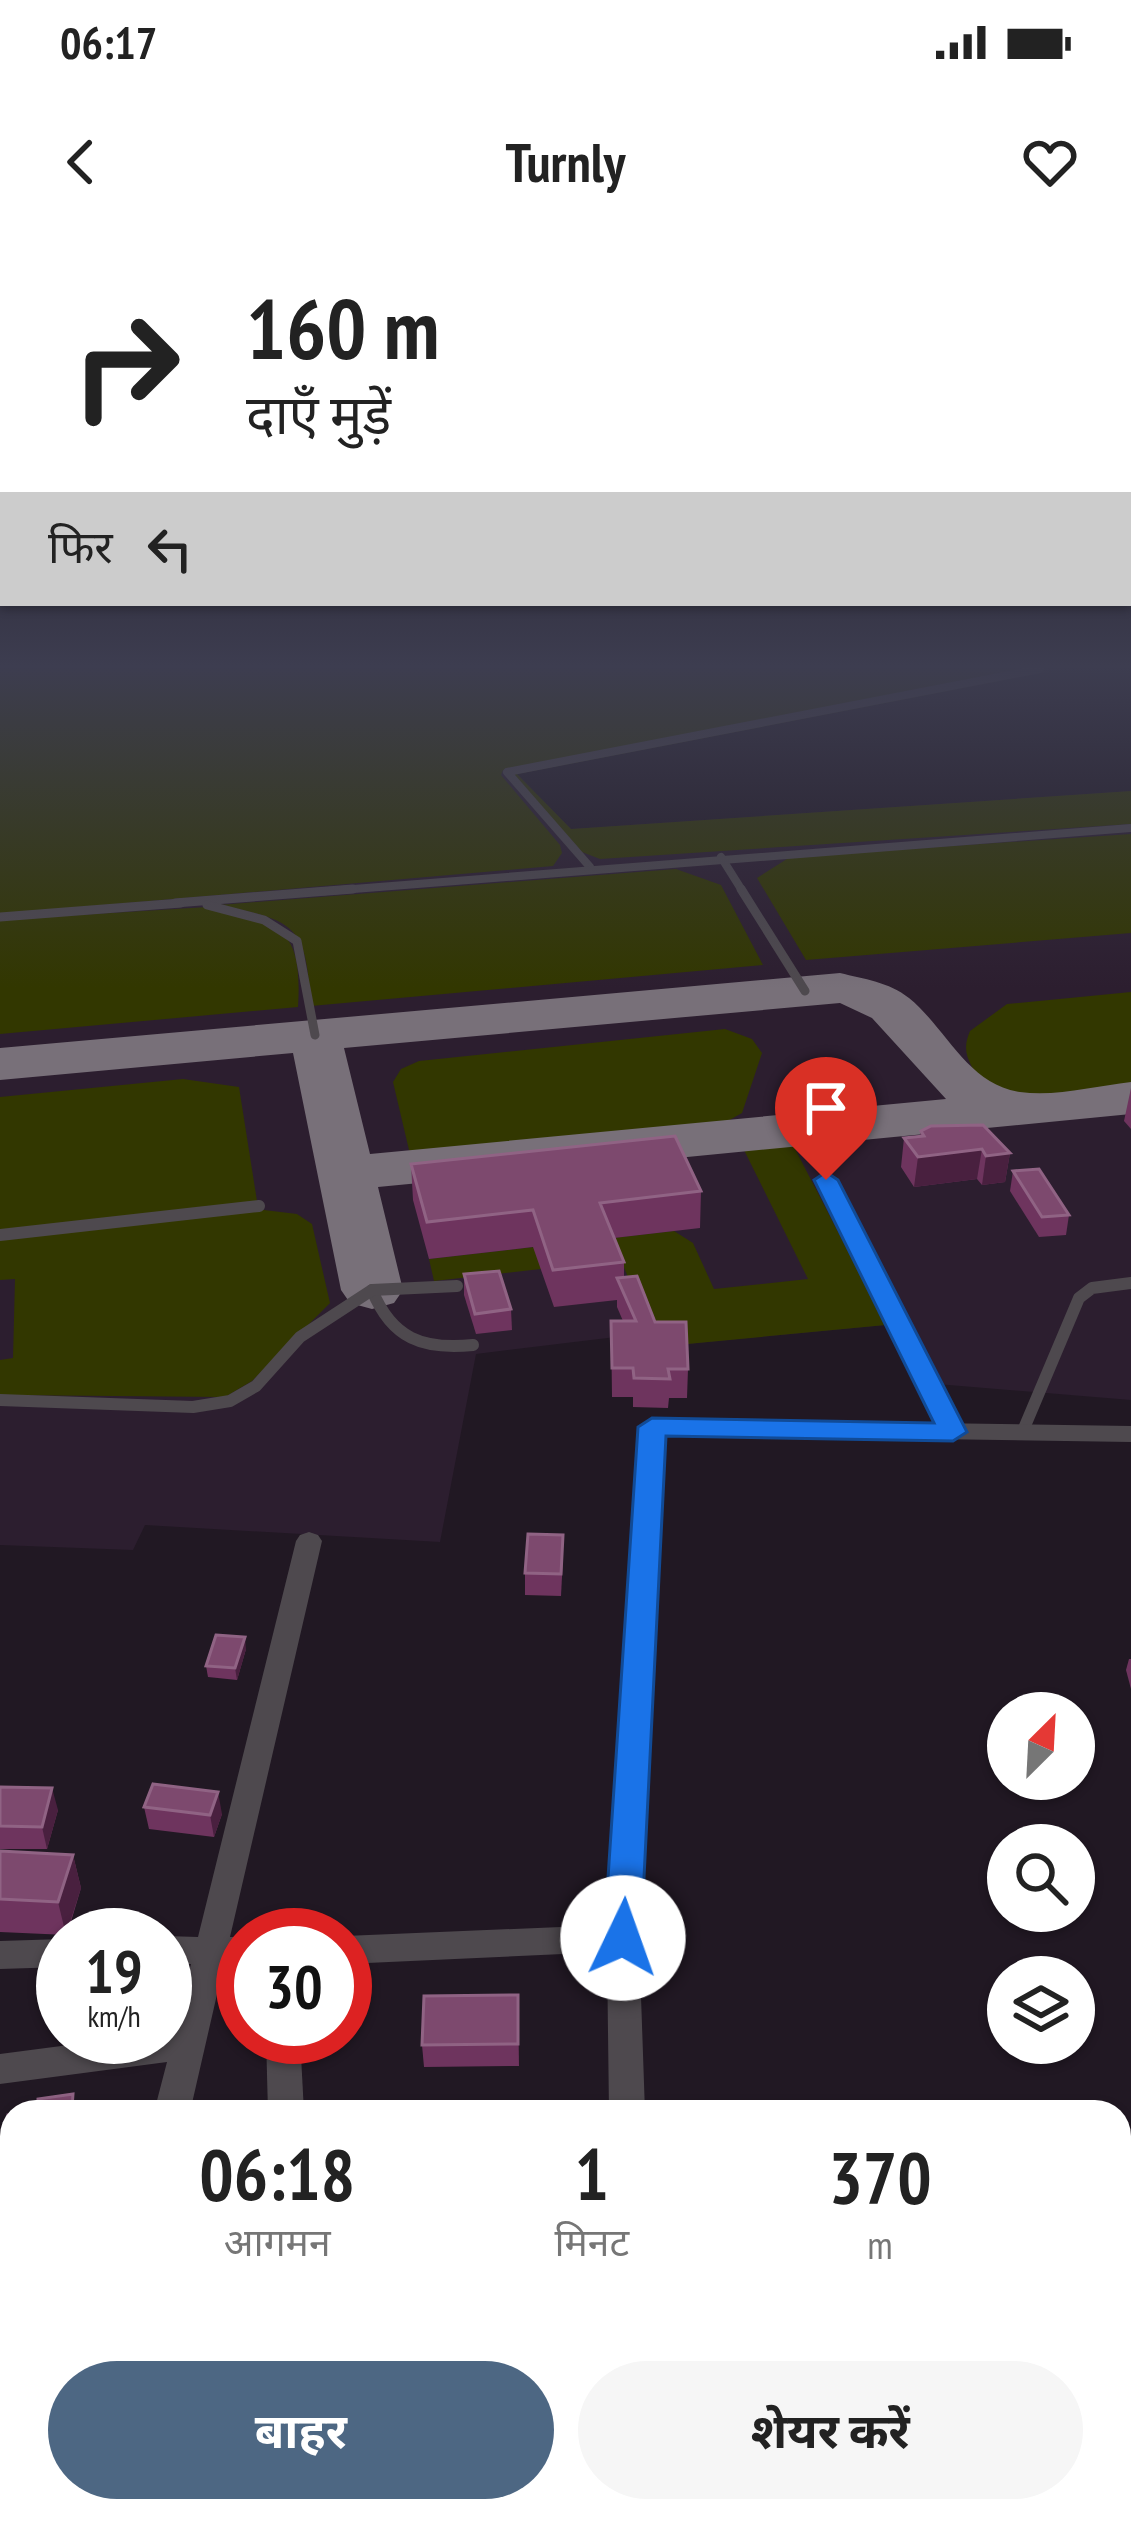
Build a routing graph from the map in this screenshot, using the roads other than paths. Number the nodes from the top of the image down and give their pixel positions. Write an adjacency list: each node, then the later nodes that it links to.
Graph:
1 (510, 775): 4 (lane)
2 (1131, 828): 3 (lane)
3 (721, 857): 4 (lane); 7 (lane)
4 (590, 867): 5 (lane)
5 (175, 903): 6 (lane); 8 (lane)
6 (0, 917)
7 (805, 991)
8 (315, 1036)
9 (826, 1180): 17 (lane)
10 (259, 1206): 11 (lane)
11 (0, 1235)
12 (1131, 1283): 18 (lane)
13 (458, 1286): 14 (lane)
14 (372, 1290): 15 (lane); 16 (lane)
15 (473, 1345)
16 (0, 1400)
17 (953, 1432): 18 (street); 22 (street)
18 (1022, 1433): 19 (street)
19 (1131, 1434)
20 (309, 1541): 21 (street)
21 (236, 1908)
22 (623, 1938): 23 (street); 34 (street)
23 (372, 1950)
24 (36, 1954): 25 (street)
25 (0, 1955)
26 (216, 1975): 27 (street)
27 (192, 2028)
28 (36, 2064): 31 (street)
29 (181, 2064): 32 (street)
30 (284, 2064): 33 (street)
31 (0, 2068)
32 (174, 2100)
33 (286, 2100)
34 (627, 2100)

